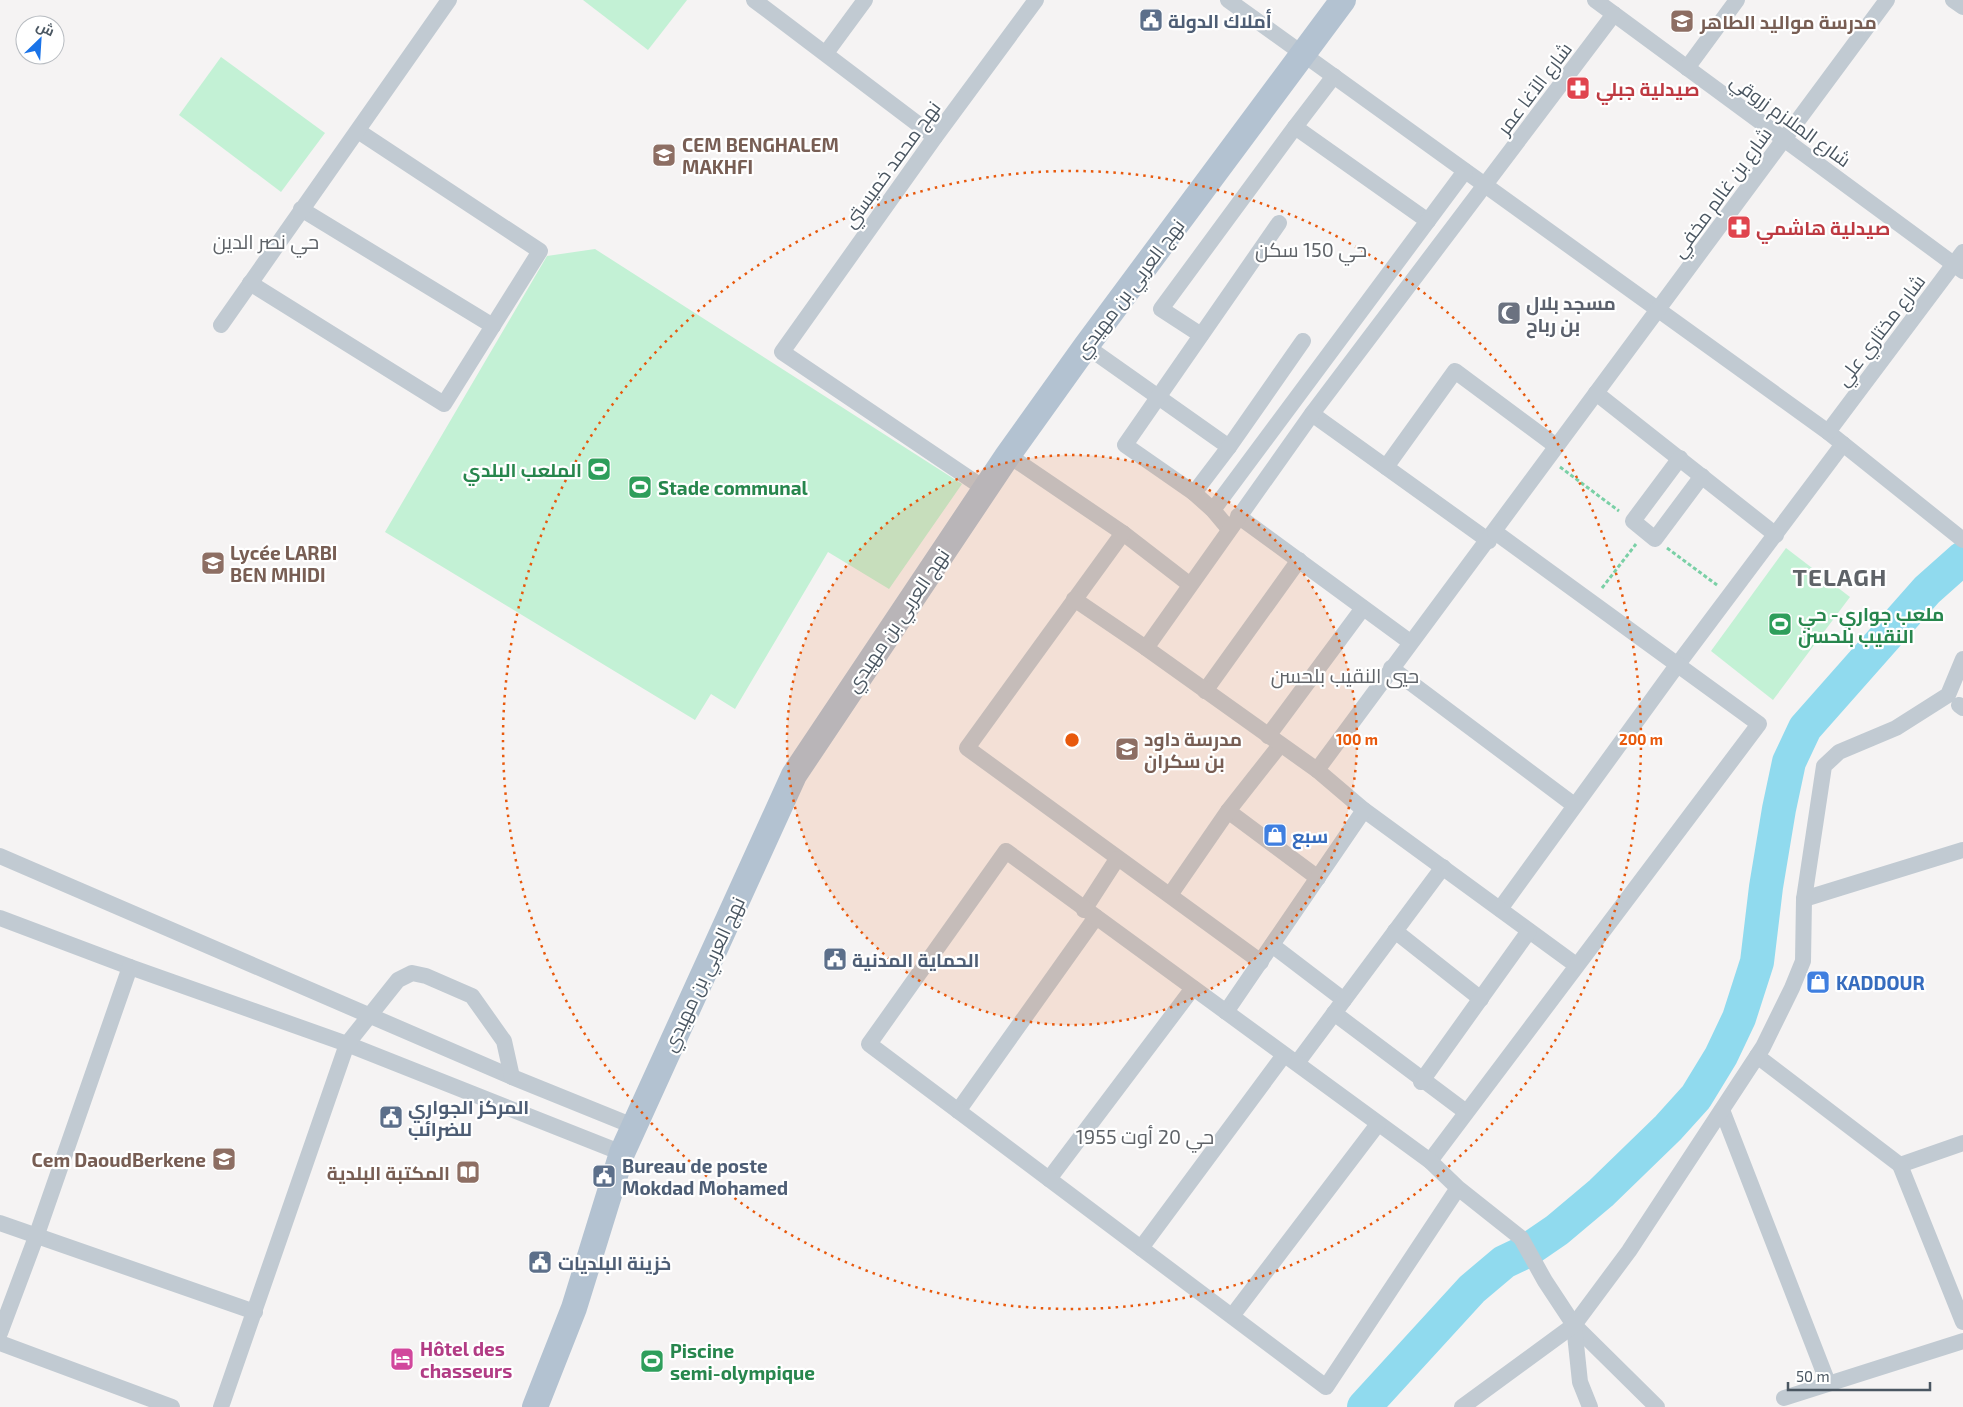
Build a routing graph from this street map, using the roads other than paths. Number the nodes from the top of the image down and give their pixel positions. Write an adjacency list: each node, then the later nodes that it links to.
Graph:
1 (448, 0): 18 (street)
2 (754, 0): 13 (street)
3 (865, 0): 13 (street)
4 (1036, 0): 19 (street, نهج محمد خميستي)
5 (1228, 0): 14 (street)
6 (1343, 0): 14 (main road, نهج العربي بن مهيدي)
7 (1595, 0): 12 (street, شارع الملازم زروقي)
8 (1737, 0): 15 (street)
9 (1887, 0): 20 (street, شارع بن غالم مخفي)
10 (1954, 0): 11 (street)
11 (1963, 7)
12 (1614, 14): 15 (street, شارع الملازم زروقي); 22 (street, شارع الآغا عمر)
13 (826, 53): 19 (street)
14 (1303, 55): 16 (street); 33 (main road, نهج العربي بن مهيدي)
15 (1687, 68): 20 (street, شارع الملازم زروقي)
16 (1334, 76): 17 (street); 21 (street)
17 (1295, 127): 24 (street); 31 (street)
18 (358, 131): 23 (street); 30 (street)
19 (935, 137): 45 (street, نهج محمد خميستي)
20 (1784, 140): 26 (street, شارع الملازم زروقي); 28 (street, شارع بن غالم مخفي)
21 (1466, 171): 22 (street); 24 (street)
22 (1486, 185): 28 (street); 36 (street, شارع الآغا عمر)
23 (301, 209): 27 (street); 30 (street)
24 (1428, 221): 47 (street)
25 (1279, 223): 31 (street)
26 (1960, 263): 37 (street, شارع مختاري علي)
27 (250, 284): 29 (street); 30 (street)
28 (1659, 311): 34 (street, شارع بن غالم مخفي); 37 (street)
29 (221, 325)
30 (493, 326)
31 (1201, 335): 35 (street)
32 (1303, 341): 39 (street)
33 (1086, 346): 35 (street); 41 (main road, نهج العربي بن مهيدي)
34 (1596, 393): 40 (street, شارع بن غالم مخفي); 42 (street)
35 (1158, 396): 39 (street); 46 (street)
36 (1312, 414): 43 (street); 48 (street, شارع الآغا عمر)
37 (1828, 432): 38 (street)
38 (1842, 444): 50 (street); 52 (street)
39 (1229, 447): 46 (street)
40 (1552, 452): 43 (street); 51 (street, شارع بن غالم مخفي)
41 (1008, 455): 45 (main road, نهج العربي بن مهيدي); 49 (street)
42 (1680, 458): 44 (street); 44 (street)
43 (1386, 467): 51 (street)
44 (1702, 476): 50 (street)
45 (985, 489): 98 (main road, نهج العربي بن مهيدي)
46 (1194, 493): 47 (street)
47 (1213, 510): 48 (street)
48 (1234, 522): 53 (street); 54 (street, شارع الآغا عمر)
49 (1123, 532): 54 (street); 55 (street)
50 (1776, 535): 60 (street)
51 (1492, 536): 57 (street, شارع بن غالم مخفي); 60 (street)
52 (1963, 540)
53 (1299, 560): 56 (street); 62 (street)
54 (1189, 584): 58 (street, شارع الآغا عمر)
55 (1074, 599): 58 (street); 70 (street)
56 (1363, 608): 57 (street); 63 (street)
57 (1410, 642): 61 (street, شارع بن غالم مخفي)
58 (1146, 648): 62 (street)
59 (1963, 659): 74 (street)
60 (1678, 664): 65 (street); 82 (street)
61 (1391, 668): 64 (street, شارع بن غالم مخفي); 65 (street)
62 (1205, 690): 63 (street)
63 (1274, 740): 64 (street); 67 (street)
64 (1316, 770): 66 (street)
65 (1574, 805): 75 (street)
66 (1364, 810): 71 (street); 72 (street)
67 (1228, 811): 72 (street); 73 (street)
68 (1963, 851): 74 (street)
69 (0, 856): 88 (street)
70 (1117, 859): 73 (street); 76 (street)
71 (1443, 867): 75 (street); 79 (street)
72 (1318, 878): 80 (street)
73 (1170, 896): 81 (street)
74 (1804, 899): 90 (street)
75 (1500, 909): 78 (street)
76 (1090, 913): 84 (street); 95 (street); 95 (street)
77 (0, 918): 83 (street)
78 (1529, 931): 82 (street); 85 (street)
79 (1395, 932): 85 (street); 86 (street)
80 (1272, 945): 81 (street); 86 (street)
81 (1262, 962): 87 (street)
82 (1576, 965): 96 (street)
83 (130, 967): 89 (street); 106 (street)
84 (1192, 988): 87 (street); 103 (street)
85 (1481, 999): 93 (street)
86 (1339, 1007): 91 (street); 93 (street)
87 (1226, 1012): 91 (street)
88 (371, 1016): 89 (street); 92 (street); 92 (street)
89 (347, 1044): 100 (street); 108 (street)
90 (1758, 1056): 94 (street); 102 (street)
91 (1291, 1059): 97 (street); 107 (street)
92 (512, 1077): 98 (street)
93 (1422, 1081): 96 (street)
94 (1722, 1110): 111 (street); 115 (street)
95 (958, 1111): 103 (street)
96 (1466, 1112): 101 (street)
97 (1378, 1124): 101 (street); 109 (street)
98 (633, 1126): 100 (main road, نهج العربي بن مهيدي)
99 (1963, 1143): 102 (street)
100 (622, 1153): 119 (main road, نهج العربي بن مهيدي)
101 (1430, 1161): 104 (street)
102 (1900, 1165): 110 (street)
103 (1049, 1179): 107 (street)
104 (1458, 1188): 109 (street); 111 (street)
105 (0, 1223): 106 (street)
106 (36, 1237): 108 (street); 112 (street)
107 (1141, 1248): 109 (street)
108 (255, 1312): 118 (street)
109 (1232, 1316)
110 (1963, 1322)
111 (1574, 1325): 120 (street); 121 (street); 122 (street)
112 (0, 1333)
113 (1963, 1341): 115 (street)
114 (0, 1343): 117 (street)
115 (1828, 1383): 116 (street)
116 (1784, 1398)
117 (172, 1407)
118 (221, 1407)
119 (534, 1407)
120 (1462, 1407)
121 (1590, 1407)
122 (1657, 1407)

